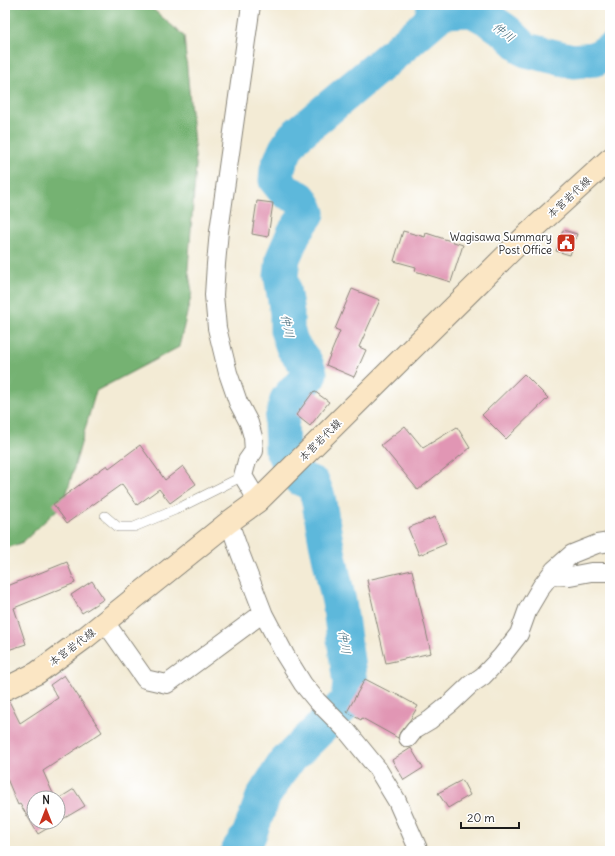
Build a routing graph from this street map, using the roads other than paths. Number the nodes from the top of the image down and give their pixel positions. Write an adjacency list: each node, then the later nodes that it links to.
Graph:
1 (251, 5): 3 (street)
2 (609, 161): 4 (main road, 本宮岩代線)
3 (243, 476): 4 (street); 5 (lane)
4 (258, 501): 6 (main road, 本宮岩代線)
5 (105, 516)
6 (229, 522): 10 (street); 11 (main road, 本宮岩代線)
7 (610, 542): 9 (street)
8 (610, 572): 9 (street)
9 (550, 575): 13 (street)
10 (263, 613): 11 (street); 14 (street)
11 (105, 622): 12 (main road, 本宮岩代線)
12 (5, 689)
13 (408, 738)
14 (419, 851)

